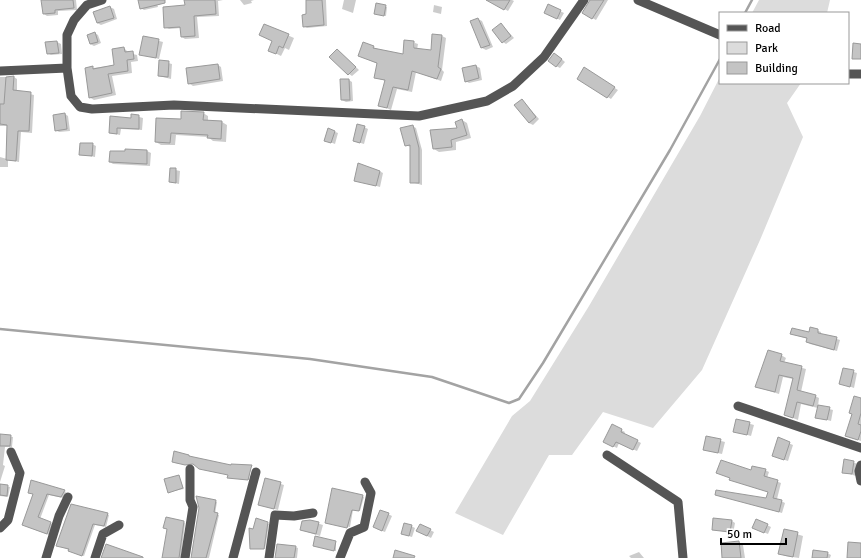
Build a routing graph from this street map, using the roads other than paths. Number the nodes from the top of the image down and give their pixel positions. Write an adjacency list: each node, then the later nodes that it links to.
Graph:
1 (102, 0): 5 (street)
2 (584, 0): 5 (street)
3 (638, 0): 4 (street)
4 (719, 34)
5 (67, 68): 6 (street)
6 (0, 71)
7 (849, 74): 8 (street)
8 (861, 74)
9 (738, 406): 10 (street)
10 (861, 448)
11 (11, 452): 21 (street)
12 (607, 455): 28 (street)
13 (861, 465): 16 (street)
14 (190, 469): 24 (street)
15 (256, 472): 25 (street)
16 (861, 481)
17 (365, 482): 27 (street)
18 (68, 497): 22 (street)
19 (313, 513): 26 (street)
20 (119, 525): 23 (street)
21 (0, 528)
22 (46, 558)
23 (95, 558)
24 (185, 558)
25 (233, 558)
26 (268, 558)
27 (340, 558)
28 (683, 558)

